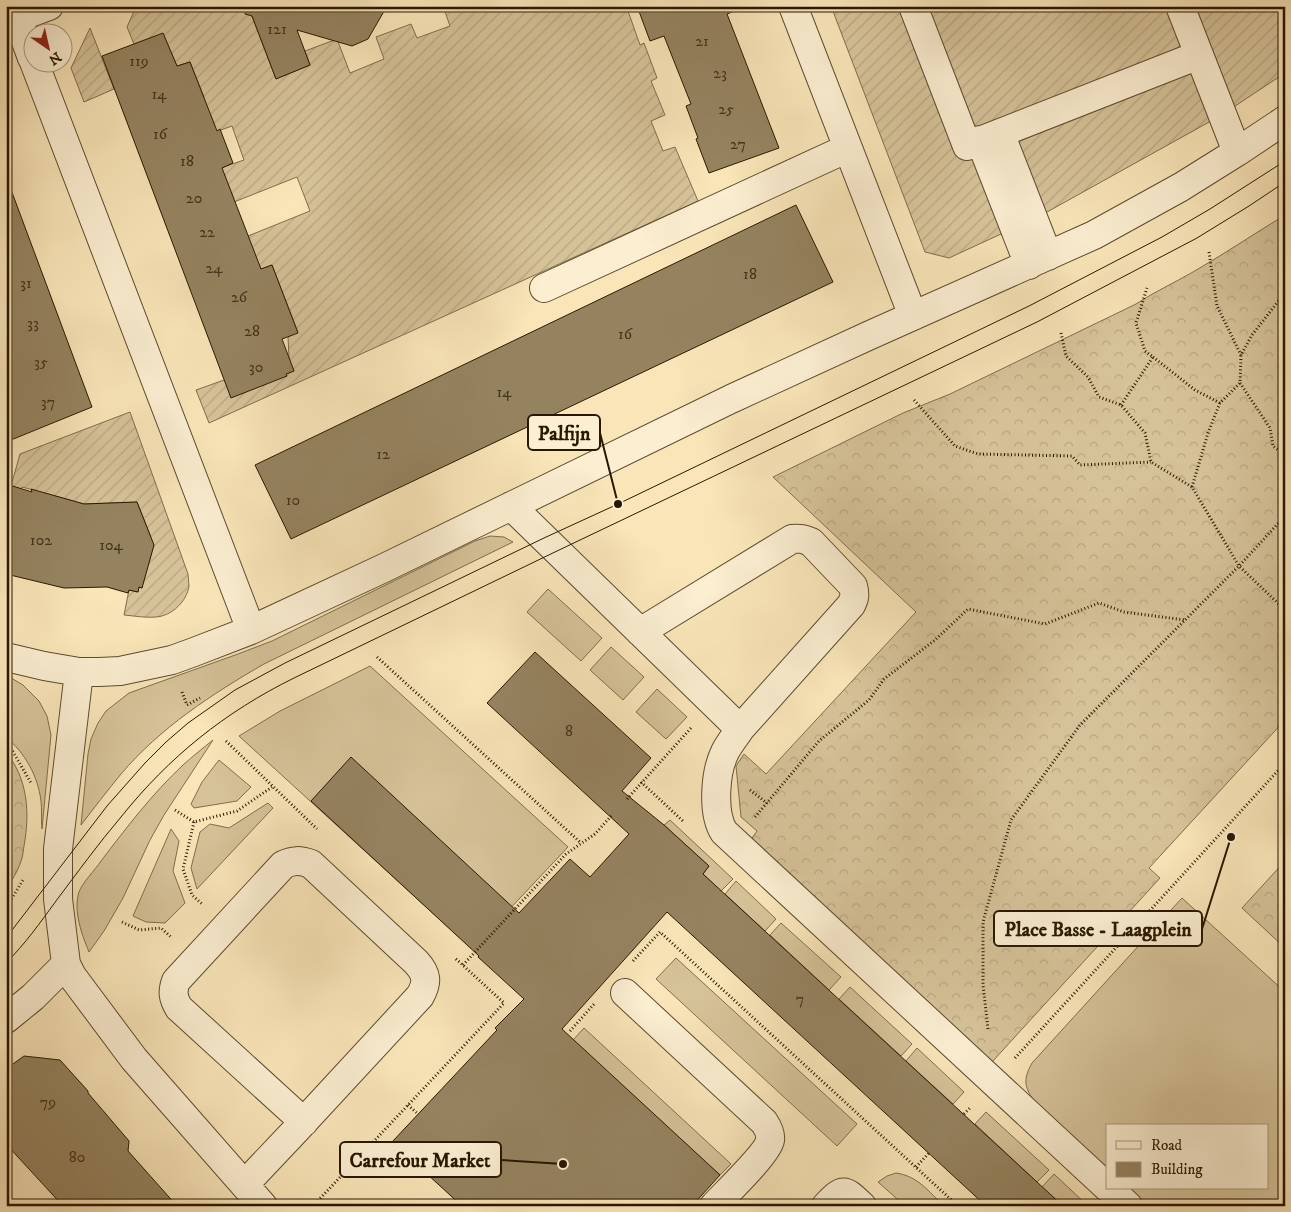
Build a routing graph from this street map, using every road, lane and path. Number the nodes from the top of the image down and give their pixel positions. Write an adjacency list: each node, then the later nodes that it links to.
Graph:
1 (49, 6): 5 (street)
2 (794, 6): 11 (street)
3 (913, 6): 10 (street)
4 (1180, 6): 7 (street)
5 (12, 16): 6 (street)
6 (22, 37)
7 (1199, 55): 10 (street); 12 (street)
8 (38, 72): 34 (street)
9 (1285, 120): 12 (street)
10 (990, 137): 14 (street)
11 (848, 148): 15 (street); 18 (street)
12 (1237, 152): 14 (street)
13 (1209, 252): 20 (path)
14 (1038, 260): 18 (street)
15 (544, 288)
16 (1147, 288): 21 (path)
17 (1285, 289): 20 (path)
18 (913, 316): 29 (street)
19 (1061, 333): 25 (path)
20 (1241, 355): 22 (path)
21 (1153, 357): 24 (path); 25 (path)
22 (1240, 384): 24 (path); 26 (path)
23 (914, 400): 27 (path)
24 (1220, 402): 28 (path)
25 (1121, 405): 27 (path)
26 (1285, 455)
27 (1151, 462): 28 (path)
28 (1192, 487): 31 (path)
29 (511, 506): 34 (street); 35 (street)
30 (1285, 516): 31 (path)
31 (1239, 566): 32 (path); 33 (path)
32 (1285, 610)
33 (1186, 620): 50 (path); 66 (path)
34 (251, 630): 38 (street)
35 (640, 632): 41 (street); 42 (street)
36 (6, 657): 38 (street)
37 (377, 657): 56 (path)
38 (79, 672): 61 (street)
39 (180, 688): 40 (path)
40 (200, 698)
41 (713, 703): 42 (street); 45 (path)
42 (740, 729): 66 (street)
43 (226, 741): 46 (path)
44 (1285, 763): 66 (path)
45 (642, 782): 48 (path); 55 (path)
46 (272, 787): 49 (path); 54 (path)
47 (757, 796): 50 (path)
48 (627, 799)
49 (288, 803)
50 (767, 804): 52 (path)
51 (175, 810): 54 (path)
52 (759, 812)
53 (613, 814): 56 (path)
54 (194, 822): 58 (path)
55 (689, 827)
56 (581, 844): 62 (path)
57 (122, 922): 59 (path)
58 (226, 927): 59 (street); 70 (street)
59 (195, 960): 70 (street)
60 (632, 962): 72 (path)
61 (66, 964): 64 (street); 73 (street)
62 (463, 965)
63 (613, 995): 65 (path); 77 (street)
64 (6, 1019)
65 (570, 1031)
66 (993, 1082): 69 (path); 74 (street)
67 (408, 1105): 68 (path)
68 (418, 1114)
69 (964, 1114)
70 (304, 1122): 73 (street)
71 (928, 1153): 72 (path)
72 (916, 1167): 80 (path)
73 (244, 1184): 76 (street)
74 (1106, 1186)
75 (1110, 1190): 81 (street)
76 (263, 1206)
77 (714, 1206)
78 (826, 1206): 79 (street)
79 (862, 1206)
80 (958, 1206)
81 (1128, 1206)

